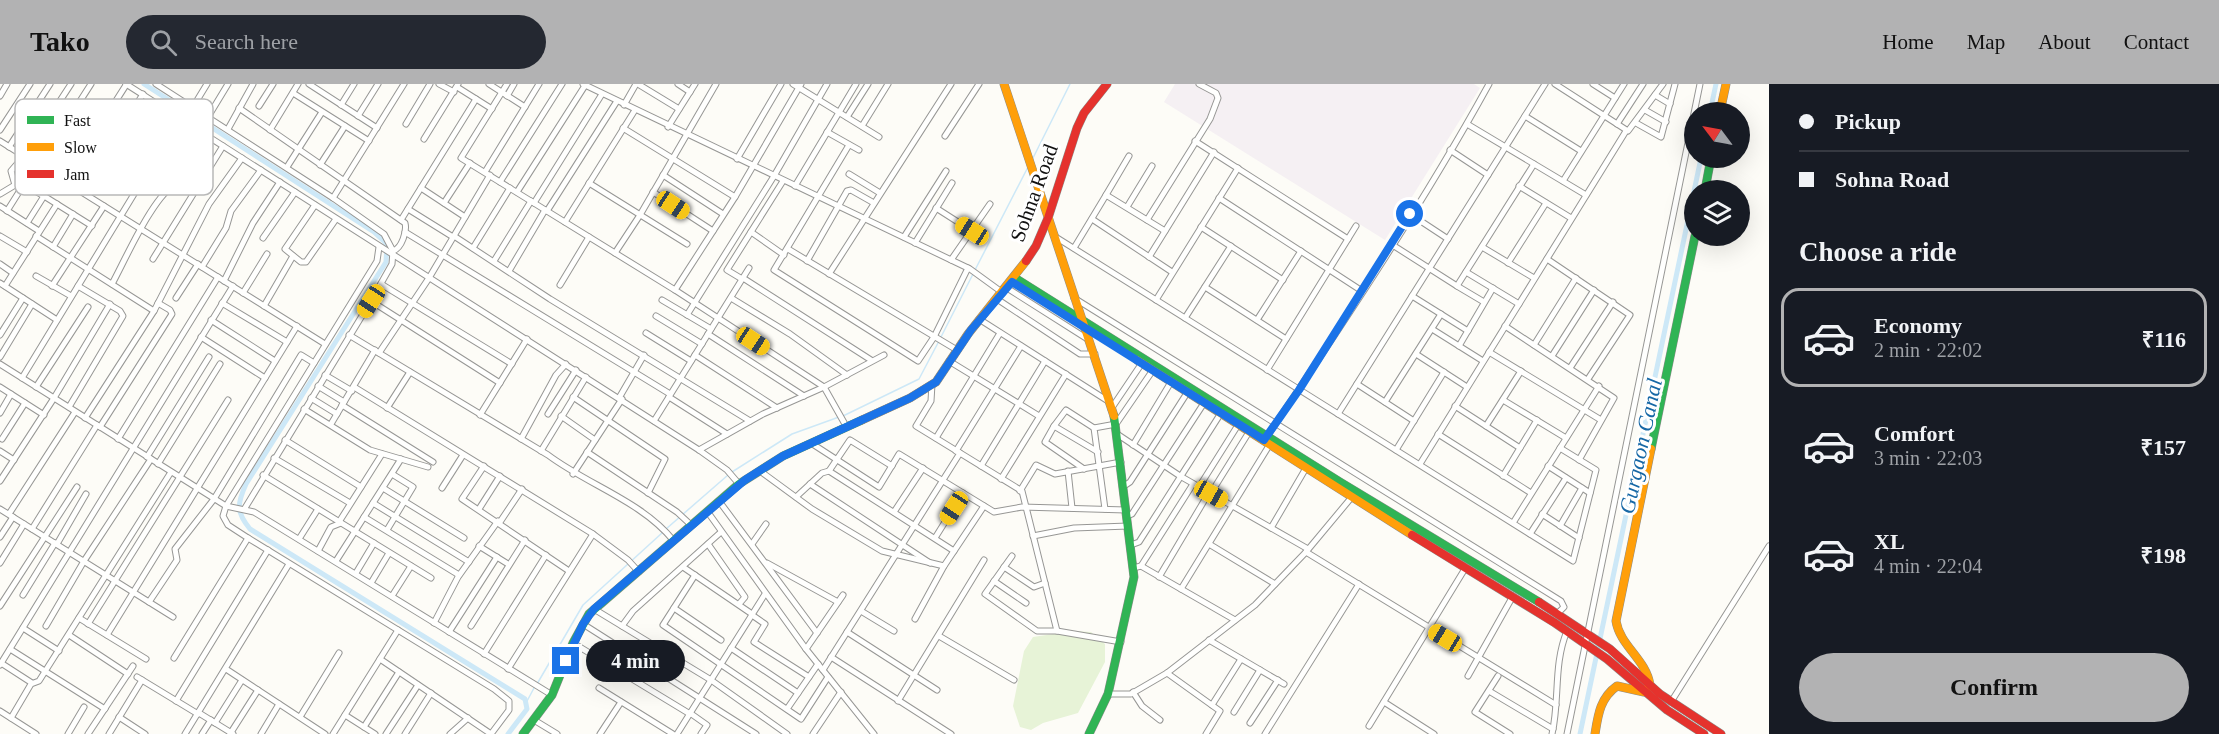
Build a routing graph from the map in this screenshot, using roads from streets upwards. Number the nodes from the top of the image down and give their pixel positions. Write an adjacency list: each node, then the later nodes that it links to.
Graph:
1 (7, 84): 59 (street)
2 (30, 84): 61 (street)
3 (50, 84): 62 (street)
4 (71, 84): 63 (street)
5 (91, 84): 64 (street)
6 (126, 84): 55 (street); 65 (street)
7 (156, 84): 68 (street)
8 (207, 84): 69 (street)
9 (228, 84): 81 (street)
10 (253, 84): 80 (street)
11 (273, 84): 77 (street)
12 (298, 84): 54 (street)
13 (310, 84): 75 (street)
14 (354, 84): 75 (street)
15 (378, 84): 89 (street)
16 (404, 84): 101 (street)
17 (430, 84): 94 (street)
18 (439, 84): 52 (street)
19 (489, 84): 56 (street)
20 (507, 84): 56 (street)
21 (514, 84): 56 (street)
22 (539, 84): 79 (street)
23 (562, 84): 152 (street)
24 (585, 84): 57 (street); 160 (street)
25 (637, 84): 76 (street); 83 (street)
26 (678, 84): 53 (street)
27 (695, 84): 53 (street)
28 (716, 84): 108 (street)
29 (781, 84): 130 (street)
30 (793, 84): 50 (street)
31 (827, 84): 71 (street)
32 (856, 84): 87 (street)
33 (868, 84): 91 (street)
34 (888, 84): 99 (street)
35 (951, 84): 162 (street)
36 (979, 84): 109 (street)
37 (1004, 84): 197 (street)
38 (1107, 84): 197 (street, Sohna Road)
39 (1199, 84): 116 (street)
40 (1545, 84): 90 (street)
41 (1555, 84): 88 (street)
42 (1593, 84): 51 (street)
43 (1624, 84): 60 (street)
44 (1643, 84): 97 (street)
45 (1663, 84): 58 (street)
46 (1675, 84): 74 (street)
47 (1700, 84): 660 (street)
48 (1726, 84): 73 (street)
49 (1487, 85): 96 (street)
50 (800, 86): 71 (street); 136 (street)
51 (1600, 86): 60 (street)
52 (456, 88): 70 (street); 113 (street)
53 (690, 92): 83 (street)
54 (293, 93): 86 (street); 105 (street)
55 (143, 94): 66 (street); 67 (street)
56 (505, 94): 79 (street); 82 (street)
57 (603, 94): 72 (street); 176 (street)
58 (1655, 95): 74 (street); 85 (street)
59 (0, 96)
60 (1615, 98): 88 (street)
61 (20, 99)
62 (40, 99)
63 (61, 99)
64 (81, 99)
65 (117, 99)
66 (140, 99)
67 (151, 99)
68 (180, 99)
69 (198, 99)
70 (476, 99): 82 (street); 157 (street)
71 (818, 99): 87 (street); 146 (street)
72 (617, 101): 76 (street); 189 (street)
73 (1722, 102)
74 (1670, 104): 93 (street)
75 (341, 105): 89 (street)
76 (624, 105): 84 (street)
77 (259, 106)
78 (15, 107): 104 (street)
79 (525, 107): 142 (street)
80 (239, 108): 103 (street); 105 (street)
81 (213, 109)
82 (492, 109): 132 (street)
83 (678, 109): 100 (street)
84 (635, 110): 100 (street); 102 (street)
85 (1645, 110): 93 (street); 95 (street)
86 (322, 112): 98 (street); 121 (street)
87 (838, 112): 91 (street); 107 (street)
88 (1604, 115): 97 (street); 125 (street)
89 (358, 116): 101 (street)
90 (1525, 116): 120 (street); 125 (street)
91 (847, 117): 99 (street)
92 (213, 120): 103 (street)
93 (1666, 122): 95 (street)
94 (406, 123)
95 (1636, 123): 106 (street)
96 (1467, 124): 120 (street); 123 (street)
97 (1617, 124): 106 (street)
98 (345, 126): 115 (street); 134 (street)
99 (862, 126): 110 (street)
100 (668, 127): 108 (street)
101 (376, 128): 115 (street)
102 (623, 128): 129 (street); 153 (street)
103 (228, 129): 138 (street)
104 (0, 130)
105 (270, 130): 121 (street)
106 (1626, 130): 170 (street)
107 (827, 132): 117 (street); 155 (street)
108 (685, 134): 129 (street); 130 (street)
109 (945, 136)
110 (879, 137)
111 (15, 138): 119 (street)
112 (213, 139): 118 (street)
113 (424, 139)
114 (0, 141): 119 (street)
115 (369, 141): 148 (street)
116 (1196, 141): 126 (street); 203 (street)
117 (849, 145): 122 (street); 173 (street)
118 (223, 146): 128 (street); 131 (street)
119 (9, 147): 124 (street)
120 (1505, 147): 133 (street); 145 (street)
121 (298, 150): 134 (street); 138 (street)
122 (858, 150)
123 (1450, 150): 145 (street); 193 (street)
124 (15, 151)
125 (1581, 151): 150 (street)
126 (1214, 152): 139 (street); 212 (street)
127 (1129, 156): 169 (street)
128 (242, 158): 140 (street); 239 (street)
129 (673, 158): 144 (street); 172 (street)
130 (736, 159): 136 (street)
131 (213, 162)
132 (470, 163): 142 (street); 177 (street)
133 (1534, 164): 150 (street); 156 (street)
134 (320, 165): 148 (street)
135 (15, 166): 147 (street)
136 (752, 166): 146 (street); 172 (street)
137 (1152, 166): 186 (street)
138 (287, 167): 174 (street)
139 (1239, 168): 175 (street); 222 (street)
140 (261, 170): 151 (street); 253 (street)
141 (946, 171): 220 (street)
142 (487, 174): 152 (street); 196 (street)
143 (849, 174): 162 (street)
144 (663, 175): 161 (street); 192 (street)
145 (1488, 175): 223 (street)
146 (774, 176): 149 (street); 300 (street)
147 (15, 180): 163 (street)
148 (344, 181): 174 (street); 202 (street)
149 (783, 181): 155 (street); 214 (street)
150 (1563, 181): 170 (street)
151 (280, 182): 159 (street); 268 (street)
152 (500, 182): 158 (street)
153 (589, 183): 195 (street); 204 (street)
154 (952, 183): 187 (street)
155 (795, 186): 173 (street)
156 (1519, 186): 179 (street); 231 (street)
157 (421, 188): 177 (street); 188 (street)
158 (510, 188): 160 (street); 233 (street)
159 (295, 192): 182 (street); 221 (street)
160 (517, 192): 176 (street)
161 (653, 192): 195 (street); 210 (street)
162 (880, 193): 178 (street)
163 (0, 194)
164 (17, 195): 190 (street)
165 (87, 195): 184 (street)
166 (134, 195): 194 (street)
167 (162, 195): 209 (street)
168 (192, 195): 224 (street)
169 (1106, 195): 186 (street); 201 (street)
170 (1586, 195): 198 (street)
171 (44, 196): 180 (street); 205 (street)
172 (735, 197): 192 (street)
173 (818, 197): 185 (street); 237 (street)
174 (333, 198): 241 (street)
175 (1219, 198): 208 (street); 235 (street)
176 (532, 202): 189 (street); 249 (street)
177 (444, 203): 196 (street)
178 (874, 203): 185 (street); 200 (street)
179 (1546, 203): 198 (street); 251 (street)
180 (57, 204): 191 (street); 215 (street)
181 (990, 204): 211 (street)
182 (315, 205): 199 (street); 243 (street)
183 (0, 206): 190 (street)
184 (104, 206): 194 (street); 206 (street)
185 (838, 206): 200 (street); 250 (street)
186 (1127, 207): 203 (street)
187 (936, 208): 211 (street); 225 (street)
188 (408, 209): 202 (street); 218 (street)
189 (546, 210): 204 (street); 258 (street)
190 (7, 211): 205 (street)
191 (73, 214): 206 (street); 230 (street)
192 (723, 214): 210 (street)
193 (1410, 214): 223 (street); 227 (street)
194 (122, 215): 209 (street); 255 (street)
195 (640, 215): 226 (street); 238 (street)
196 (465, 217): 218 (street)
197 (1048, 218): 217 (street); 280 (street, Sohna Road)
198 (1571, 218): 247 (street)
199 (336, 219): 232 (street); 243 (street)
200 (864, 219): 220 (street); 263 (street)
201 (1092, 219): 234 (street); 244 (street)
202 (401, 220): 213 (street)
203 (1147, 220): 212 (street)
204 (565, 222): 219 (street)
205 (27, 223): 215 (street)
206 (92, 226): 245 (street)
207 (1356, 226): 222 (street)
208 (1201, 227): 228 (street); 260 (street)
209 (142, 228): 224 (street); 271 (street)
210 (713, 231): 282 (street)
211 (972, 231): 248 (street)
212 (1165, 231): 244 (street)
213 (405, 232): 241 (street); 242 (street)
214 (750, 232): 237 (street); 269 (street)
215 (38, 234): 230 (street); 236 (street)
216 (0, 236): 236 (street)
217 (1054, 236): 234 (street); 291 (street)
218 (453, 237): 233 (street); 242 (street)
219 (589, 237): 238 (street); 274 (street)
220 (903, 237): 225 (street)
221 (263, 238)
222 (1348, 239): 256 (street)
223 (1448, 239): 257 (street)
224 (163, 241): 239 (street); 246 (street)
225 (915, 243): 248 (street)
226 (687, 244)
227 (1391, 244): 257 (street); 284 (street)
228 (1231, 246): 270 (street); 279 (street)
229 (1693, 246): 705 (street)
230 (53, 247): 245 (street)
231 (1482, 247): 251 (street); 261 (street)
232 (380, 248): 241 (street); 333 (street)
233 (473, 248): 249 (street)
234 (1074, 248): 293 (street)
235 (1301, 251): 256 (street); 270 (street)
236 (27, 252): 262 (street)
237 (786, 252): 250 (street); 329 (street)
238 (615, 253): 282 (street)
239 (183, 254): 253 (street); 297 (street)
240 (267, 254): 285 (street)
241 (393, 254): 265 (street); 272 (street)
242 (443, 254): 265 (street); 367 (street)
243 (292, 256): 304 (street)
244 (1149, 257): 260 (street)
245 (71, 258): 255 (street); 275 (street)
246 (153, 259)
247 (1547, 259): 266 (street); 267 (street)
248 (951, 260): 259 (street)
249 (494, 261): 258 (street)
250 (807, 261): 263 (street)
251 (1508, 263): 266 (street)
252 (0, 264): 262 (street)
253 (200, 266): 268 (street); 289 (street)
254 (749, 268): 269 (street)
255 (88, 269): 271 (street); 276 (street)
256 (1329, 269): 284 (street); 330 (street)
257 (1430, 269): 278 (street); 287 (street)
258 (509, 270): 343 (street)
259 (971, 270): 280 (street); 329 (street)
260 (1172, 272): 293 (street)
261 (1466, 272): 278 (street); 281 (street)
262 (13, 273): 273 (street)
263 (830, 274): 329 (street)
264 (36, 276): 275 (street)
265 (429, 278): 299 (street); 328 (street)
266 (1534, 278): 303 (street)
267 (1576, 278): 283 (street); 335 (street)
268 (221, 279): 277 (street); 447 (street)
269 (743, 279): 290 (street); 349 (street)
270 (1283, 280): 316 (street)
271 (112, 284): 306 (street)
272 (381, 284): 294 (street); 299 (street)
273 (2, 285): 288 (street)
274 (560, 285)
275 (52, 286): 286 (street)
276 (78, 286): 286 (street); 302 (street)
277 (233, 286): 285 (street); 298 (street)
278 (1457, 286): 295 (street)
279 (1205, 287): 311 (street); 316 (street)
280 (1007, 288): 313 (street, Sohna Road); 317 (street); 331 (street); 341 (street)
281 (1493, 288): 295 (street); 303 (street)
282 (675, 290): 300 (street)
283 (1594, 290): 296 (street); 346 (street)
284 (1362, 291): 390 (street)
285 (243, 293): 304 (street)
286 (71, 296): 314 (street)
287 (1412, 296): 307 (street); 381 (street)
288 (23, 298): 301 (street); 325 (street)
289 (176, 298)
290 (731, 298): 310 (street); 371 (street)
291 (1074, 298): 317 (street); 434 (street)
292 (662, 300): 308 (street)
293 (1156, 300): 311 (street)
294 (371, 301): 312 (street); 326 (street)
295 (1484, 302): 321 (street)
296 (1613, 302): 361 (street); 377 (street)
297 (158, 303): 306 (street); 435 (street)
298 (222, 303): 315 (street); 332 (street)
299 (412, 303): 312 (street); 359 (street)
300 (694, 303): 308 (street); 310 (street)
301 (32, 304): 314 (street); 347 (street)
302 (110, 304): 396 (street); 408 (street)
303 (1519, 304): 319 (street)
304 (264, 306): 318 (street)
305 (88, 307): 385 (street)
306 (154, 311): 424 (street)
307 (1441, 314): 320 (street); 321 (street)
308 (687, 315): 322 (street)
309 (656, 316): 334 (street)
310 (718, 318): 322 (street); 386 (street)
311 (1185, 318): 364 (street)
312 (402, 319): 339 (street); 379 (street)
313 (980, 319): 324 (street); 338 (street, Sohna Road)
314 (57, 320): 375 (street)
315 (211, 320): 327 (street); 350 (street)
316 (1257, 320): 330 (street)
317 (1080, 321): 331 (street); 357 (street); 451 (street)
318 (297, 326): 332 (street); 333 (street)
319 (1505, 326): 335 (street); 340 (street)
320 (1432, 329): 337 (street); 342 (street)
321 (1468, 331): 337 (street)
322 (710, 332): 334 (street); 394 (street)
323 (646, 333): 351 (street)
324 (1000, 333): 336 (street); 372 (street)
325 (0, 335)
326 (349, 335): 339 (street); 370 (street)
327 (201, 337): 376 (street); 454 (street)
328 (527, 339): 359 (street); 360 (street)
329 (938, 339): 338 (street)
330 (1286, 339): 364 (street)
331 (1089, 341): 341 (street)
332 (287, 342): 350 (street)
333 (326, 344): 356 (street)
334 (702, 344): 344 (street)
335 (1534, 345): 346 (street)
336 (1021, 346): 353 (street); 388 (street)
337 (1459, 346): 354 (street)
338 (957, 350): 352 (street, Sohna Road)
339 (377, 352): 366 (street); 389 (street)
340 (1489, 352): 354 (street); 365 (street)
341 (1095, 354): 400 (street)
342 (1416, 354): 368 (street); 402 (street)
343 (644, 355): 367 (street); 374 (street)
344 (695, 355): 351 (street); 410 (street)
345 (884, 355): 349 (street)
346 (1552, 356): 361 (street)
347 (0, 357)
348 (209, 357): 467 (street)
349 (871, 360): 371 (street)
350 (275, 361): 376 (street)
351 (691, 361): 374 (street)
352 (950, 361): 372 (street); 380 (street, Sohna Road)
353 (1046, 361): 369 (street); 406 (street)
354 (1484, 361): 387 (street)
355 (0, 363): 375 (street)
356 (314, 363): 523 (street); 529 (street)
357 (1142, 363): 363 (street); 412 (street)
358 (220, 364): 474 (street)
359 (512, 364): 379 (street)
360 (566, 364): 362 (street); 448 (street)
361 (1570, 368): 377 (street)
362 (576, 370): 373 (street); 418 (street)
363 (1153, 370): 378 (street); 432 (street)
364 (1267, 370): 390 (street)
365 (1521, 371): 401 (street); 413 (street)
366 (410, 372): 409 (street); 421 (street)
367 (634, 372): 393 (street); 398 (street)
368 (1444, 372): 387 (street); 430 (street)
369 (1066, 374): 400 (street); 423 (street)
370 (325, 375): 382 (street); 389 (street)
371 (847, 375): 386 (street)
372 (974, 376): 388 (street); 444 (street)
373 (586, 377): 395 (street); 398 (street)
374 (681, 377): 393 (street); 429 (street)
375 (22, 378): 385 (street)
376 (265, 378): 509 (street)
377 (1588, 379): 383 (street)
378 (1171, 382): 391 (street); 453 (street)
379 (500, 383): 421 (street)
380 (932, 384): 436 (street, Sohna Road); 444 (street)
381 (1357, 384): 402 (street); 419 (street)
382 (318, 386): 397 (street); 405 (street)
383 (1599, 386): 413 (street); 428 (street)
384 (0, 387): 392 (street)
385 (36, 387): 396 (street)
386 (824, 387): 394 (street); 436 (street)
387 (1467, 387): 407 (street)
388 (995, 388): 406 (street); 462 (street)
389 (352, 389): 405 (street); 409 (street)
390 (1299, 390): 419 (street); 434 (street)
391 (1187, 393): 404 (street); 466 (street)
392 (11, 394): 403 (street); 414 (street)
393 (670, 396): 426 (street); 441 (street)
394 (804, 396): 410 (street)
395 (573, 397): 422 (street); 425 (street)
396 (54, 398): 408 (street); 420 (street)
397 (311, 398): 411 (street); 417 (street)
398 (620, 398): 425 (street); 426 (street)
399 (228, 400): 497 (street)
400 (1108, 400): 412 (street)
401 (1503, 400): 427 (street); 438 (street)
402 (1385, 402): 430 (street)
403 (25, 403): 420 (street); 446 (street)
404 (1204, 403): 416 (street); 476 (street)
405 (343, 404): 417 (street); 469 (street)
406 (1019, 404): 423 (street); 479 (street)
407 (1455, 406): 438 (street); 443 (street)
408 (69, 407): 415 (street)
409 (387, 408): 465 (street)
410 (777, 408): 429 (street)
411 (304, 409): 431 (street); 449 (street)
412 (1111, 409): 432 (street)
413 (1584, 410): 428 (street); 445 (street)
414 (0, 412)
415 (75, 412): 424 (street); 543 (street)
416 (1221, 413): 433 (street); 495 (street)
417 (337, 414): 431 (street)
418 (548, 414)
419 (1338, 414): 458 (street)
420 (44, 415): 471 (street)
421 (480, 415): 448 (street)
422 (561, 416): 450 (street); 460 (street)
423 (1039, 416): 499 (street)
424 (85, 418): 435 (street)
425 (608, 419): 450 (street); 515 (street)
426 (654, 420): 457 (street)
427 (1537, 420): 445 (street); 455 (street)
428 (1601, 420): 472 (street)
429 (750, 421): 441 (street)
430 (1414, 421): 458 (street)
431 (331, 424): 464 (street)
432 (1116, 424): 439 (street); 442 (street)
433 (1238, 424): 440 (street); 507 (street)
434 (1275, 424): 451 (street); 637 (street)
435 (98, 426): 447 (street); 556 (street)
436 (846, 426): 452 (street, Sohna Road)
437 (1054, 426): 439 (street); 463 (street); 485 (street)
438 (1486, 426): 455 (street)
439 (1094, 428): 463 (street)
440 (1250, 432): 451 (street); 519 (street)
441 (727, 434): 457 (street)
442 (1118, 434): 453 (street); 473 (street)
443 (1438, 434): 475 (street); 496 (street)
444 (936, 438): 462 (street)
445 (1566, 438): 456 (street)
446 (2, 439)
447 (118, 439): 454 (street)
448 (521, 439): 460 (street)
449 (285, 440): 468 (street); 506 (street)
450 (595, 440): 461 (street)
451 (1267, 440): 484 (street); 531 (street); 637 (street)
452 (811, 442): 470 (street); 486 (street, Sohna Road)
453 (1133, 445): 466 (street)
454 (133, 447): 467 (street); 585 (street)
455 (1520, 448): 496 (street)
456 (1560, 448): 472 (street); 481 (street)
457 (699, 450): 502 (street)
458 (1396, 450): 475 (street)
459 (0, 451): 471 (street)
460 (541, 451): 492 (street)
461 (587, 452): 492 (street); 515 (street)
462 (958, 452): 479 (street); 501 (street)
463 (1098, 452): 480 (street)
464 (382, 454): 469 (street); 506 (street)
465 (463, 455): 477 (street); 511 (street)
466 (1148, 455): 476 (street); 505 (street)
467 (149, 458): 474 (street); 592 (street)
468 (274, 458): 493 (street); 527 (street)
469 (401, 459): 491 (street)
470 (836, 459): 478 (street); 478 (street); 487 (street)
471 (14, 460): 489 (street)
472 (1579, 460): 517 (street)
473 (1121, 462): 480 (street); 505 (street)
474 (158, 464): 490 (street)
475 (1420, 464): 548 (street)
476 (1164, 465): 495 (street); 541 (street)
477 (484, 466): 494 (street); 537 (street)
478 (892, 466): 483 (street)
479 (981, 466): 499 (street)
480 (1101, 466): 485 (street); 538 (street)
481 (1548, 466): 498 (street); 520 (street)
482 (0, 468): 489 (street)
483 (923, 468): 501 (street); 540 (street)
484 (1306, 468): 522 (street); 555 (street)
485 (1084, 469): 488 (street)
486 (760, 471): 502 (street, Sohna Road); 521 (street)
487 (829, 471): 503 (street); 540 (street)
488 (1068, 471): 514 (street); 534 (street)
489 (6, 472): 500 (street)
490 (171, 472): 497 (street); 609 (street)
491 (392, 474): 510 (street); 526 (street)
492 (573, 474): 571 (street)
493 (263, 475): 533 (street); 536 (street)
494 (500, 476): 513 (street); 537 (street)
495 (1180, 476): 504 (street); 578 (street)
496 (1503, 476): 520 (street)
497 (180, 478): 509 (street); 614 (street)
498 (1566, 478): 512 (street); 542 (street)
499 (1001, 479): 514 (street)
500 (0, 481)
501 (943, 481): 516 (street); 552 (street)
502 (739, 484): 524 (street, Sohna Road)
503 (810, 484): 521 (street); 576 (street)
504 (1193, 484): 507 (street); 604 (street)
505 (1124, 486): 541 (street)
506 (361, 487): 527 (street)
507 (1199, 487): 519 (street)
508 (76, 488): 564 (street)
509 (197, 488): 523 (street); 622 (street)
510 (383, 488): 526 (street); 528 (street)
511 (442, 488)
512 (1582, 488): 517 (street); 554 (street)
513 (522, 489): 547 (street); 560 (street)
514 (1020, 491): 532 (street)
515 (648, 493): 551 (street)
516 (963, 493): 530 (street); 567 (street)
517 (1590, 493): 568 (street)
518 (86, 494): 573 (street)
519 (1211, 494): 531 (street)
520 (1531, 494): 548 (street)
521 (796, 497): 588 (street)
522 (1351, 498): 583 (street); 605 (street)
523 (214, 499): 529 (street); 629 (street)
524 (719, 501): 539 (street, Sohna Road); 575 (street)
525 (1204, 501): 612 (street)
526 (405, 502): 545 (street); 566 (street)
527 (350, 503): 546 (street)
528 (373, 503): 544 (street); 545 (street)
529 (225, 506): 533 (street); 565 (street)
530 (984, 506): 532 (street); 584 (street)
531 (1232, 506): 555 (street); 577 (street)
532 (1027, 507): 534 (street); 562 (street)
533 (244, 508): 569 (street)
534 (1072, 508): 538 (street)
535 (0, 509): 543 (street)
536 (318, 509): 546 (street); 569 (street)
537 (479, 509): 547 (street)
538 (1105, 509): 541 (street)
539 (706, 511): 551 (street, Sohna Road); 559 (street)
540 (894, 512): 552 (street)
541 (1127, 513): 553 (street)
542 (1542, 514): 554 (street); 561 (street)
543 (11, 516): 549 (street); 563 (street)
544 (364, 517): 557 (street); 558 (street)
545 (396, 517): 557 (street); 594 (street)
546 (340, 522): 558 (street); 582 (street)
547 (499, 522): 570 (street); 579 (street)
548 (1513, 523): 561 (street)
549 (24, 524): 556 (street); 596 (street)
550 (766, 524): 575 (street)
551 (691, 525): 571 (street, Sohna Road)
552 (915, 526): 567 (street); 576 (street)
553 (1128, 526): 562 (street); 578 (street)
554 (1560, 526): 568 (street)
555 (1271, 528): 583 (street)
556 (32, 529): 564 (street)
557 (387, 530): 610 (street)
558 (355, 531): 572 (street); 593 (street)
559 (721, 532): 574 (street); 623 (street)
560 (593, 534): 606 (street); 608 (street)
561 (1530, 534): 568 (street)
562 (1033, 536): 617 (street)
563 (0, 537)
564 (44, 537): 573 (street); 626 (street)
565 (248, 538): 581 (street); 674 (street)
566 (464, 538)
567 (934, 538): 584 (street)
568 (1579, 538)
569 (299, 539): 582 (street)
570 (525, 540): 587 (street); 598 (street)
571 (673, 540): 608 (street, Sohna Road)
572 (374, 543): 586 (street); 607 (street)
573 (56, 544): 585 (street); 624 (street)
574 (708, 544): 602 (street); 632 (street)
575 (752, 544): 595 (street)
576 (903, 544): 588 (street); 599 (street)
577 (1209, 544): 618 (street); 620 (street)
578 (1131, 545): 604 (street)
579 (479, 546): 590 (street); 594 (street)
580 (1769, 546): 722 (street)
581 (268, 550): 597 (street); 718 (street)
582 (318, 550): 593 (street)
583 (1307, 550): 618 (street); 619 (street)
584 (954, 551): 601 (street)
585 (70, 552): 592 (street); 649 (street)
586 (389, 553): 600 (street); 616 (street)
587 (546, 555): 606 (street); 672 (street)
588 (895, 556): 599 (street); 636 (street)
589 (1012, 556): 603 (street)
590 (497, 557): 598 (street); 655 (street)
591 (984, 560): 661 (street)
592 (84, 561): 609 (street); 646 (street)
593 (336, 561): 607 (street)
594 (469, 562): 610 (street)
595 (765, 562): 630 (street); 657 (street)
596 (0, 563)
597 (289, 564): 651 (street); 683 (street)
598 (508, 564): 647 (street)
599 (932, 564): 601 (street)
600 (411, 566): 613 (street); 627 (street)
601 (944, 566): 641 (street)
602 (683, 567): 611 (street); 648 (street)
603 (1004, 567): 615 (street); 617 (street)
604 (1137, 567): 612 (street); 664 (street)
605 (1466, 567): 628 (street); 650 (street)
606 (568, 571): 684 (street)
607 (356, 573): 616 (street)
608 (639, 573): 634 (street, Sohna Road)
609 (106, 575): 614 (street); 640 (street)
610 (459, 575): 643 (street)
611 (695, 575): 632 (street); 635 (street)
612 (1159, 577): 620 (street)
613 (431, 579)
614 (116, 581): 622 (street); 644 (street)
615 (994, 581): 631 (street); 653 (street)
616 (371, 583): 627 (street)
617 (1045, 583): 653 (street)
618 (1275, 584): 642 (street)
619 (1359, 584): 650 (street); 775 (street)
620 (1181, 589): 642 (street)
621 (0, 592): 626 (street)
622 (133, 592): 629 (street); 659 (street)
623 (765, 594): 638 (street); 669 (street)
624 (23, 595)
625 (843, 595): 630 (street)
626 (6, 596): 633 (street)
627 (392, 596): 643 (street)
628 (1513, 596): 654 (street); 675 (street)
629 (149, 602): 639 (street)
630 (838, 602): 657 (street)
631 (1026, 603)
632 (739, 604): 638 (street)
633 (0, 606)
634 (594, 609): 645 (street, Sohna Road); 648 (street)
635 (674, 609): 662 (street); 679 (street)
636 (861, 611): 652 (street); 656 (street)
637 (1558, 613): 660 (street)
638 (752, 615): 667 (street); 696 (street)
639 (173, 617)
640 (79, 618): 644 (street); 658 (street)
641 (915, 619)
642 (1235, 620): 663 (street)
643 (434, 622): 655 (street)
644 (88, 624): 659 (street)
645 (583, 624): 665 (street, Sohna Road); 717 (street)
646 (46, 626)
647 (471, 626)
648 (622, 626): 699 (street)
649 (23, 628): 668 (street); 670 (street)
650 (1429, 628): 675 (street); 721 (street)
651 (398, 630): 677 (street); 737 (street)
652 (894, 631)
653 (1057, 631): 664 (street)
654 (1567, 631): 666 (street); 725 (street)
655 (449, 632): 672 (street)
656 (847, 632): 673 (street); 692 (street)
657 (817, 633): 669 (street)
658 (69, 634): 670 (street); 690 (street)
659 (106, 634): 676 (street)
660 (1590, 635): 666 (street); 705 (street)
661 (939, 636): 692 (street); 700 (street)
662 (721, 640)
663 (1209, 640): 678 (street); 689 (street)
664 (1121, 642): 715 (street)
665 (573, 643): 716 (street, Sohna Road); 732 (street)
666 (1588, 647): 712 (street); 778 (street)
667 (731, 648): 679 (street); 714 (street)
668 (10, 649): 680 (street); 687 (street)
669 (806, 649): 681 (street)
670 (59, 651): 687 (street)
671 (339, 653): 735 (street)
672 (484, 654): 684 (street)
673 (831, 657): 685 (street); 719 (street)
674 (174, 658)
675 (1478, 658): 693 (street); 725 (street)
676 (146, 659)
677 (380, 659): 688 (street); 733 (street)
678 (1241, 659): 686 (street); 724 (street)
679 (722, 663): 699 (street); 727 (street)
680 (1, 664): 702 (street)
681 (818, 664): 685 (street); 696 (street)
682 (133, 666): 690 (street)
683 (226, 669): 698 (street); 731 (street)
684 (508, 669): 716 (street)
685 (823, 670): 691 (street)
686 (1260, 670): 701 (street); 730 (street)
687 (45, 672): 702 (street); 728 (street)
688 (399, 672): 704 (street); 744 (street)
689 (1167, 673): 711 (street); 724 (street)
690 (128, 674): 728 (street)
691 (828, 676): 710 (street); 727 (street)
692 (914, 676): 708 (street); 719 (street)
693 (1468, 676)
694 (1498, 676): 709 (street)
695 (136, 677): 697 (street)
696 (809, 677): 714 (street)
697 (142, 680): 718 (street); 734 (street)
698 (242, 680): 707 (street); 740 (street)
699 (711, 680): 717 (street); 769 (street)
700 (1014, 680)
701 (1278, 680): 703 (street); 741 (street)
702 (32, 683): 736 (street)
703 (1284, 684)
704 (418, 685): 713 (street); 761 (street)
705 (1650, 685): 712 (street); 722 (street)
706 (599, 688): 720 (street)
707 (258, 690): 723 (street); 755 (street)
708 (937, 690)
709 (1489, 691): 745 (street); 777 (street)
710 (840, 692): 770 (street); 771 (street)
711 (1133, 692): 715 (street); 739 (street)
712 (1644, 692): 747 (street); 779 (street)
713 (431, 693): 737 (street); 762 (street)
714 (798, 693): 727 (street)
715 (1108, 694): 773 (street)
716 (552, 696): 738 (street, Sohna Road)
717 (700, 698): 732 (street); 746 (street)
718 (176, 701): 731 (street)
719 (898, 701): 772 (street)
720 (621, 702): 766 (street); 767 (street)
721 (1384, 702): 742 (street); 776 (street)
722 (1671, 702): 780 (street)
723 (279, 704): 735 (street); 756 (street)
724 (1212, 705): 774 (street)
725 (1556, 705): 745 (street)
726 (84, 707): 749 (street)
727 (787, 709)
728 (105, 710): 750 (street)
729 (0, 711): 736 (street)
730 (1234, 712)
731 (198, 713): 740 (street); 753 (street)
732 (690, 713): 767 (street); 768 (street)
733 (345, 715): 744 (street); 759 (street)
734 (119, 717): 751 (street); 752 (street)
735 (300, 717): 743 (street)
736 (11, 718): 748 (street)
737 (468, 718): 763 (street)
738 (534, 720): 764 (street, Sohna Road); 765 (street)
739 (1160, 720)
740 (213, 721): 754 (street); 755 (street)
741 (1250, 723)
742 (1369, 726)
743 (314, 727): 757 (street); 758 (street)
744 (364, 727): 760 (street)
745 (1552, 732)
746 (753, 733)
747 (1700, 733)
748 (36, 734)
749 (68, 734)
750 (88, 734)
751 (109, 734)
752 (145, 734)
753 (185, 734)
754 (202, 734)
755 (231, 734)
756 (261, 734)
757 (309, 734)
758 (325, 734)
759 (333, 734)
760 (375, 734)
761 (386, 734)
762 (405, 734)
763 (450, 734)
764 (523, 734)
765 (557, 734)
766 (600, 734)
767 (675, 734)
768 (701, 734)
769 (787, 734)
770 (813, 734)
771 (874, 734)
772 (951, 734)
773 (1089, 734)
774 (1206, 734)
775 (1265, 734)
776 (1434, 734)
777 (1510, 734)
778 (1567, 734)
779 (1595, 734)
780 (1721, 734)

